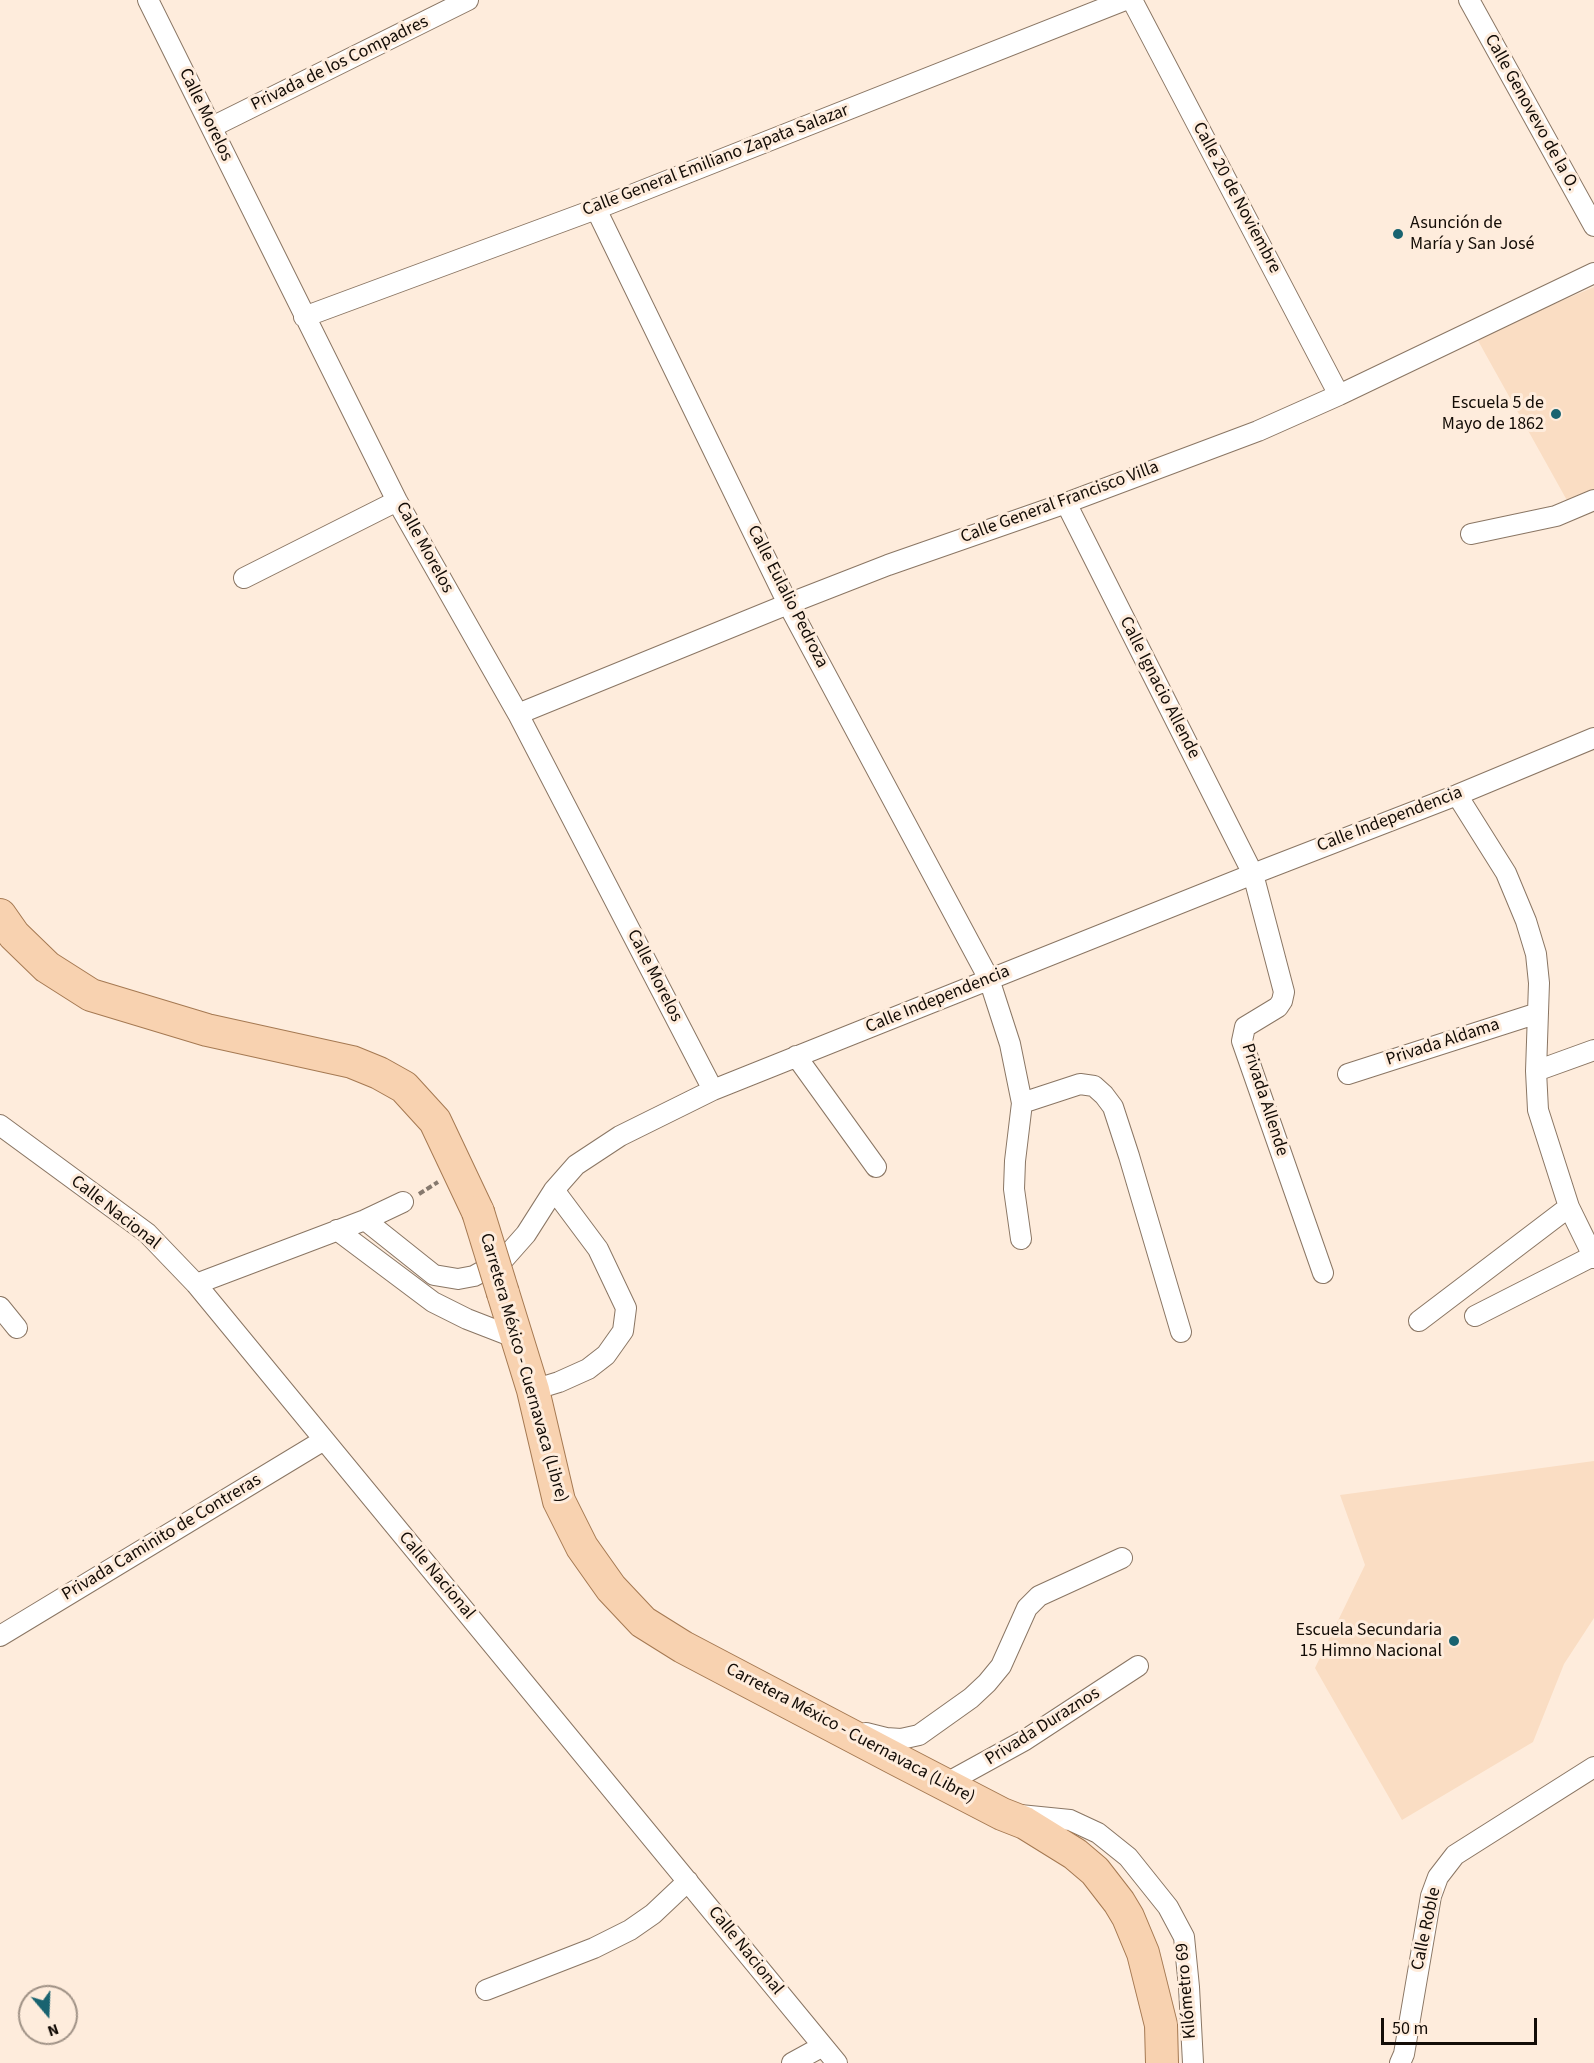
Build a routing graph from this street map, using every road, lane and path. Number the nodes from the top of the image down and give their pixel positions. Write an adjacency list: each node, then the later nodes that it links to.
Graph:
1 (148, 0): 6 (street, Calle Morelos)
2 (468, 0): 6 (street, Privada de los Compadres)
3 (1125, 0): 7 (street, Calle General Emiliano Zapata Salazar)
4 (1132, 0): 11 (street, Calle 20 de Noviembre)
5 (1469, 0): 8 (street, Calle Genovevo de la O.)
6 (212, 127): 10 (street, Calle Morelos)
7 (596, 209): 10 (street, Calle General Emiliano Zapata Salazar); 17 (street, Calle Eulalio Pedroza)
8 (1594, 226)
9 (1594, 273): 11 (street, Calle General Francisco Villa)
10 (304, 316): 13 (street, Calle Morelos)
11 (1339, 395): 14 (street, Calle General Francisco Villa)
12 (1594, 500): 15 (street)
13 (397, 501): 16 (street); 18 (street, Calle Morelos)
14 (1066, 502): 17 (street, Calle General Francisco Villa); 21 (street, Calle Ignacio Allende)
15 (1471, 534)
16 (244, 578)
17 (788, 604): 18 (street, Calle General Francisco Villa); 23 (street, Calle Eulalio Pedroza)
18 (518, 714): 29 (street, Calle Morelos)
19 (1594, 738): 20 (street, Calle Independencia)
20 (1457, 795): 21 (street, Calle Independencia); 24 (street)
21 (1253, 874): 23 (street, Calle Independencia); 40 (street, Privada Allende)
22 (0, 915): 47 (main road, Carretera México - Cuernavaca (Libre), bridge)
23 (989, 979): 26 (street, Calle Independencia); 30 (street, Calle Eulalio Pedroza)
24 (1538, 1013): 27 (street); 28 (street, Privada Aldama)
25 (1594, 1050): 27 (street)
26 (796, 1056): 29 (street, Calle Independencia); 32 (street)
27 (1536, 1071): 35 (street)
28 (1347, 1074)
29 (713, 1090): 33 (street, Calle Independencia)
30 (1022, 1102): 38 (street, Calle Eulalio Pedroza); 46 (street)
31 (4, 1135): 41 (street, Calle Nacional)
32 (876, 1167)
33 (554, 1190): 36 (street, Calle Independencia); 48 (street)
34 (403, 1202): 36 (street)
35 (1569, 1207): 39 (street); 44 (street)
36 (365, 1220): 37 (street)
37 (337, 1230): 41 (street); 47 (street)
38 (1021, 1239)
39 (1594, 1257): 43 (street)
40 (1323, 1273)
41 (196, 1284): 49 (street, Calle Nacional)
42 (0, 1308): 45 (street)
43 (1475, 1316)
44 (1419, 1321)
45 (17, 1328)
46 (1181, 1332)
47 (516, 1338): 48 (main road, Carretera México - Cuernavaca (Libre))
48 (533, 1390): 53 (main road, Carretera México - Cuernavaca (Libre))
49 (324, 1440): 51 (street, Privada Caminito de Contreras); 57 (street, Calle Nacional)
50 (1122, 1558): 53 (street)
51 (0, 1636)
52 (1138, 1666): 55 (street, Privada Duraznos)
53 (826, 1723): 55 (main road, Carretera México - Cuernavaca (Libre))
54 (1594, 1767): 64 (street, Calle Roble)
55 (945, 1784): 56 (main road, Carretera México - Cuernavaca (Libre))
56 (1002, 1814): 62 (main road, Carretera México - Cuernavaca (Libre)); 63 (street, Kilómetro 69)
57 (688, 1881): 58 (street); 59 (street, Calle Nacional)
58 (486, 1990)
59 (823, 2046): 60 (street); 61 (street, Calle Nacional)
60 (792, 2063)
61 (837, 2063)
62 (1162, 2063)
63 (1193, 2063)
64 (1400, 2063)

